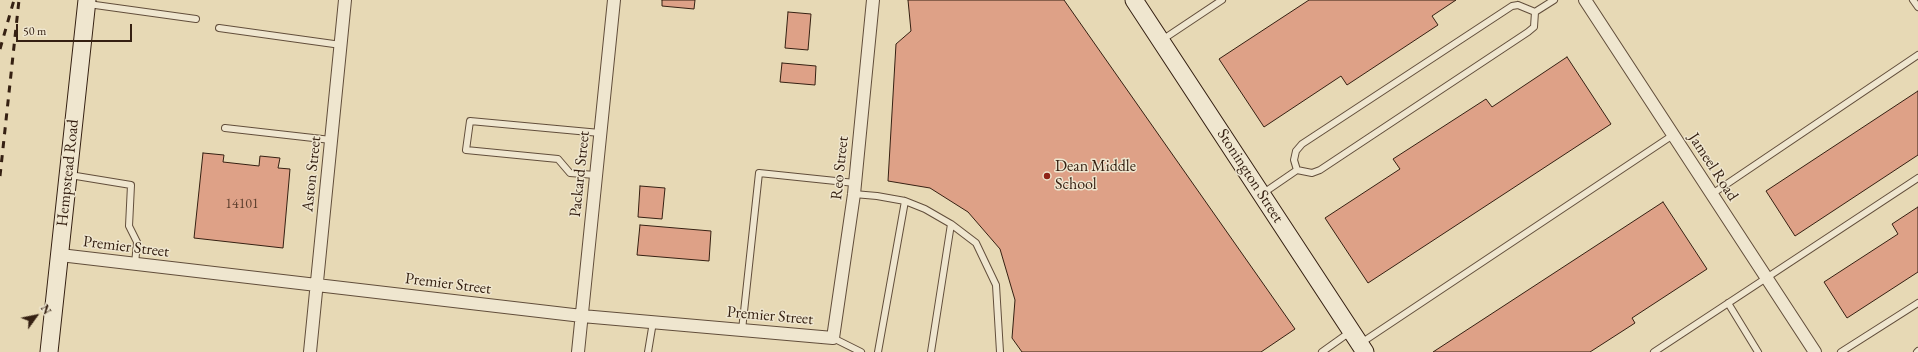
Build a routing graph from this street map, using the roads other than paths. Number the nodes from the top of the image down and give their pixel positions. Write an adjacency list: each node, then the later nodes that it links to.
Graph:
1 (345, 0): 15 (street, Aston Street)
2 (614, 0): 18 (street, Packard Street)
3 (873, 0): 25 (street, Reo Street)
4 (1134, 0): 14 (street, Stonington Street)
5 (1222, 0): 14 (lane)
6 (1554, 0): 11 (lane)
7 (1585, 0): 19 (street, Jameel Road)
8 (1913, 0): 10 (lane)
9 (87, 2): 12 (lane); 22 (street, Hempstead Road)
10 (1918, 8)
11 (1535, 12): 21 (lane); 21 (lane)
12 (196, 19)
13 (219, 28): 15 (lane)
14 (1161, 41): 26 (street, Stonington Street)
15 (341, 45): 20 (street, Aston Street)
16 (1918, 55): 27 (lane)
17 (225, 128): 20 (lane)
18 (600, 133): 23 (street, Packard Street); 23 (lane)
19 (1673, 135): 27 (street, Jameel Road); 40 (lane)
20 (331, 140): 33 (street, Aston Street)
21 (1297, 170): 26 (lane)
22 (68, 175): 30 (street, Hempstead Road); 31 (lane)
23 (595, 175): 36 (street, Packard Street)
24 (1918, 178): 32 (lane)
25 (854, 189): 28 (lane); 38 (lane); 39 (street, Reo Street)
26 (1262, 194): 40 (street, Stonington Street)
27 (1712, 194): 32 (street, Jameel Road)
28 (905, 201): 29 (lane); 46 (lane)
29 (951, 224): 47 (lane); 48 (lane)
30 (60, 255): 31 (street, Premier Street); 41 (street, Hempstead Road)
31 (135, 264): 33 (street, Premier Street)
32 (1767, 278): 34 (lane); 52 (street, Jameel Road)
33 (317, 286): 36 (street, Premier Street); 42 (street, Aston Street)
34 (1728, 303): 50 (lane); 51 (lane)
35 (1918, 303): 53 (lane)
36 (582, 316): 37 (street, Premier Street); 43 (street, Packard Street)
37 (654, 322): 38 (street, Premier Street); 44 (lane)
38 (742, 330): 39 (street, Premier Street)
39 (832, 338): 45 (lane)
40 (1359, 342): 49 (lane)
41 (50, 350)
42 (310, 352)
43 (578, 352)
44 (648, 352)
45 (861, 352)
46 (878, 352)
47 (930, 352)
48 (1000, 352)
49 (1322, 352)
50 (1654, 352)
51 (1758, 352)
52 (1815, 352)
53 (1841, 352)

